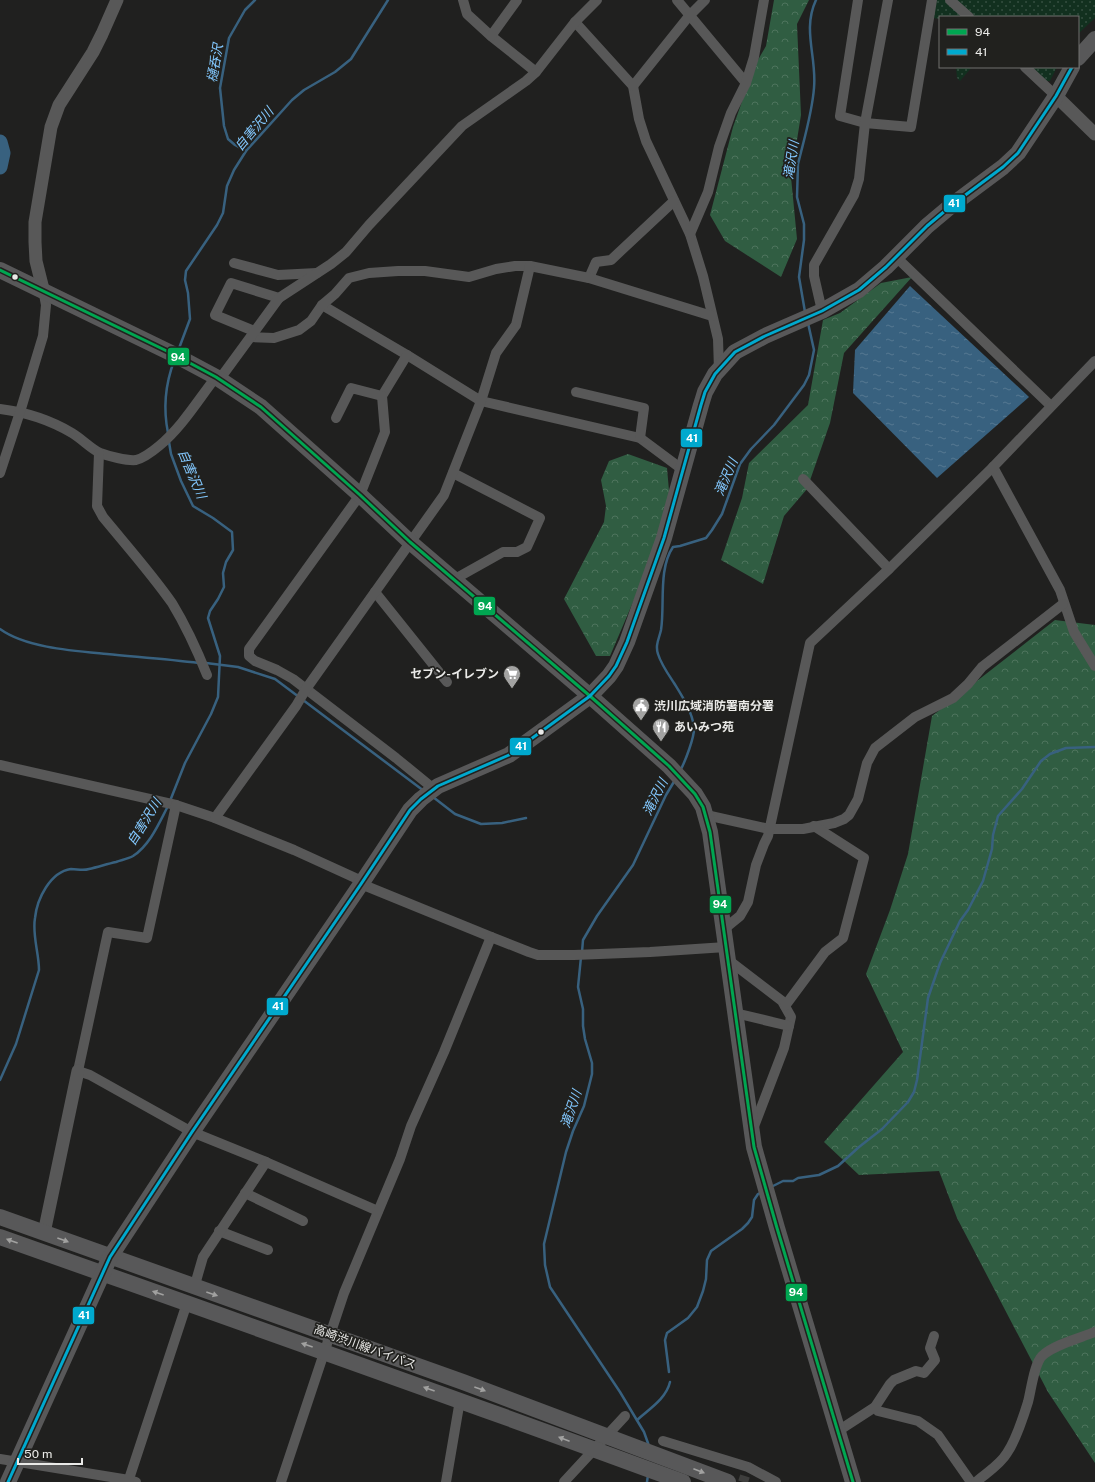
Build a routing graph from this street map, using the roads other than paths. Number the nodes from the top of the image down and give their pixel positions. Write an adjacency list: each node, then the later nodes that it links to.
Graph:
1 (117, 0): 34 (street)
2 (463, 0): 15 (street)
3 (517, 0): 15 (street)
4 (597, 0): 14 (street)
5 (677, 0): 12 (street)
6 (705, 0): 12 (street)
7 (764, 0): 21 (street)
8 (858, 0): 24 (street)
9 (888, 0): 24 (street)
10 (932, 0): 24 (street)
11 (950, 0): 13 (street)
12 (690, 16): 21 (street); 22 (street)
13 (968, 16)
14 (574, 22): 20 (street); 22 (street)
15 (491, 36): 20 (street)
16 (1095, 39): 17 (main road)
17 (1079, 57)
18 (1026, 68): 23 (street)
19 (1071, 68): 23 (main road)
20 (536, 72): 32 (street)
21 (746, 83): 27 (street)
22 (633, 86): 26 (street)
23 (1056, 96): 25 (street); 28 (main road)
24 (865, 123): 37 (street)
25 (1095, 134)
26 (674, 201): 27 (street); 33 (street)
27 (690, 234): 38 (street)
28 (896, 257): 37 (main road); 47 (street)
29 (234, 263): 32 (street)
30 (530, 266): 33 (street); 36 (street); 46 (street)
31 (0, 270): 34 (main road)
32 (317, 273): 35 (street)
33 (589, 278): 38 (street)
34 (42, 290): 43 (main road); 49 (street)
35 (279, 298): 39 (street); 39 (street)
36 (322, 305): 39 (street); 40 (street)
37 (819, 312): 42 (main road)
38 (712, 316): 42 (street)
39 (253, 334): 43 (street)
40 (407, 355): 45 (street); 46 (street)
41 (1095, 361): 47 (street)
42 (719, 370): 54 (main road)
43 (217, 378): 52 (street); 58 (main road)
44 (576, 392): 51 (street)
45 (382, 396): 50 (street); 58 (street)
46 (481, 401): 51 (street); 56 (street)
47 (1051, 406): 53 (street)
48 (0, 409): 49 (street)
49 (20, 412): 52 (street); 55 (street)
50 (336, 418)
51 (640, 438): 54 (street)
52 (99, 452): 65 (street)
53 (993, 467): 60 (street); 63 (street)
54 (683, 470): 68 (main road)
55 (0, 473)
56 (453, 473): 59 (street); 61 (street)
57 (803, 479): 60 (street)
58 (360, 495): 59 (main road); 67 (street)
59 (410, 542): 61 (main road); 62 (street)
60 (889, 569): 75 (street)
61 (453, 580): 68 (main road)
62 (375, 592): 66 (street); 67 (street)
63 (1063, 604): 64 (street); 74 (street)
64 (1095, 666)
65 (207, 675)
66 (447, 682)
67 (306, 689): 70 (street); 73 (street)
68 (590, 696): 70 (main road); 72 (main road)
69 (0, 765): 71 (street)
70 (434, 789): 76 (main road)
71 (175, 804): 73 (street); 83 (street)
72 (706, 814): 75 (street); 77 (main road)
73 (214, 818): 76 (street)
74 (814, 826): 75 (street); 80 (street)
75 (769, 829): 77 (street)
76 (362, 882): 78 (street); 84 (main road)
77 (724, 929): 79 (main road)
78 (491, 937): 79 (street); 88 (street)
79 (726, 953): 80 (street); 81 (main road)
80 (784, 1006): 82 (street)
81 (735, 1013): 82 (street); 85 (main road)
82 (789, 1026): 85 (street)
83 (78, 1071): 84 (street); 92 (street)
84 (192, 1132): 86 (street); 95 (main road)
85 (752, 1132): 106 (main road)
86 (266, 1162): 87 (street); 88 (street)
87 (245, 1193): 90 (street); 91 (street)
88 (378, 1211): 100 (street)
89 (0, 1217): 92 (main road, 高崎渋川線バイパス)
90 (303, 1221)
91 (219, 1232): 94 (street); 97 (street)
92 (44, 1233): 95 (main road, 高崎渋川線バイパス, one-way to 95)
93 (0, 1237): 96 (main road, 高崎渋川線バイパス, one-way to 93)
94 (268, 1250)
95 (110, 1257): 96 (main road); 97 (main road, 高崎渋川線バイパス)
96 (102, 1273): 98 (main road, 高崎渋川線バイパス, one-way to 96); 111 (main road)
97 (194, 1288): 100 (main road, 高崎渋川線バイパス, one-way to 100)
98 (188, 1303): 102 (main road, 高崎渋川線バイパス, one-way to 98); 112 (street)
99 (1095, 1332): 122 (street)
100 (330, 1335): 102 (street); 107 (main road, 高崎渋川線バイパス, one-way to 107)
101 (934, 1336): 104 (street)
102 (325, 1352): 103 (main road, 高崎渋川線バイパス, one-way to 102); 114 (street)
103 (460, 1400): 109 (main road, 高崎渋川線バイパス, one-way to 103); 115 (street)
104 (875, 1407): 106 (street); 121 (street)
105 (624, 1416): 107 (street)
106 (838, 1431): 120 (main road)
107 (607, 1436): 109 (street); 118 (main road, 高崎渋川線バイパス, one-way to 118)
108 (663, 1441): 119 (street)
109 (594, 1450): 116 (street); 117 (main road, 高崎渋川線バイパス)
110 (0, 1460): 111 (street)
111 (16, 1462): 112 (street); 113 (main road)
112 (131, 1481)
113 (8, 1482)
114 (282, 1482)
115 (446, 1482)
116 (564, 1482)
117 (683, 1482)
118 (728, 1482)
119 (776, 1482)
120 (853, 1482)
121 (971, 1482)
122 (976, 1482)

